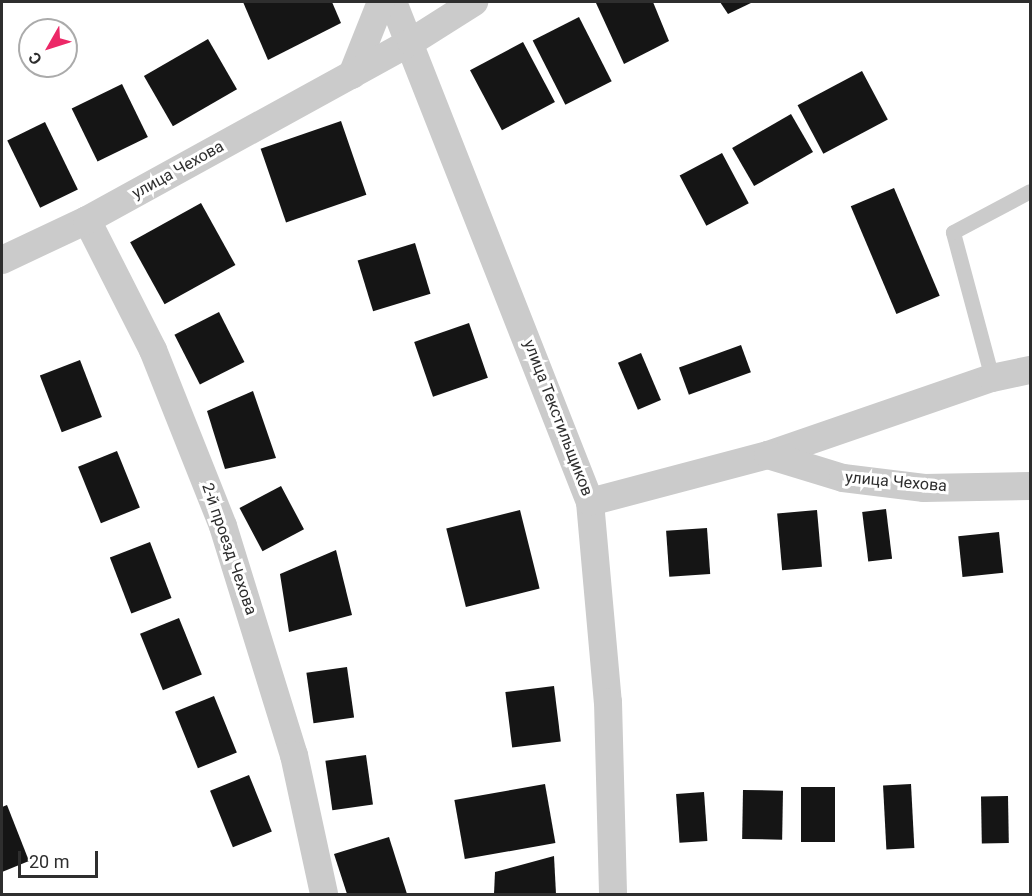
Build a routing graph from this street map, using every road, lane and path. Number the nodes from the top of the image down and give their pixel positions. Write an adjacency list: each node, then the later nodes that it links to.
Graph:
1 (381, 2): 5 (street)
2 (393, 2): 4 (street, улица Текстильщиков)
3 (474, 2): 4 (street, улица Чехова)
4 (411, 42): 5 (street, улица Чехова); 13 (street, улица Текстильщиков)
5 (352, 75): 7 (street, улица Чехова)
6 (1030, 191): 10 (lane)
7 (87, 220): 8 (street, улица Чехова); 14 (street, 2-й проезд Чехова)
8 (2, 260)
9 (1030, 370): 10 (street)
10 (992, 378): 11 (street)
11 (768, 455): 12 (street, улица Чехова); 13 (street, улица Чехова)
12 (1030, 486)
13 (590, 502): 15 (street, улица Текстильщиков)
14 (324, 894)
15 (613, 894)

